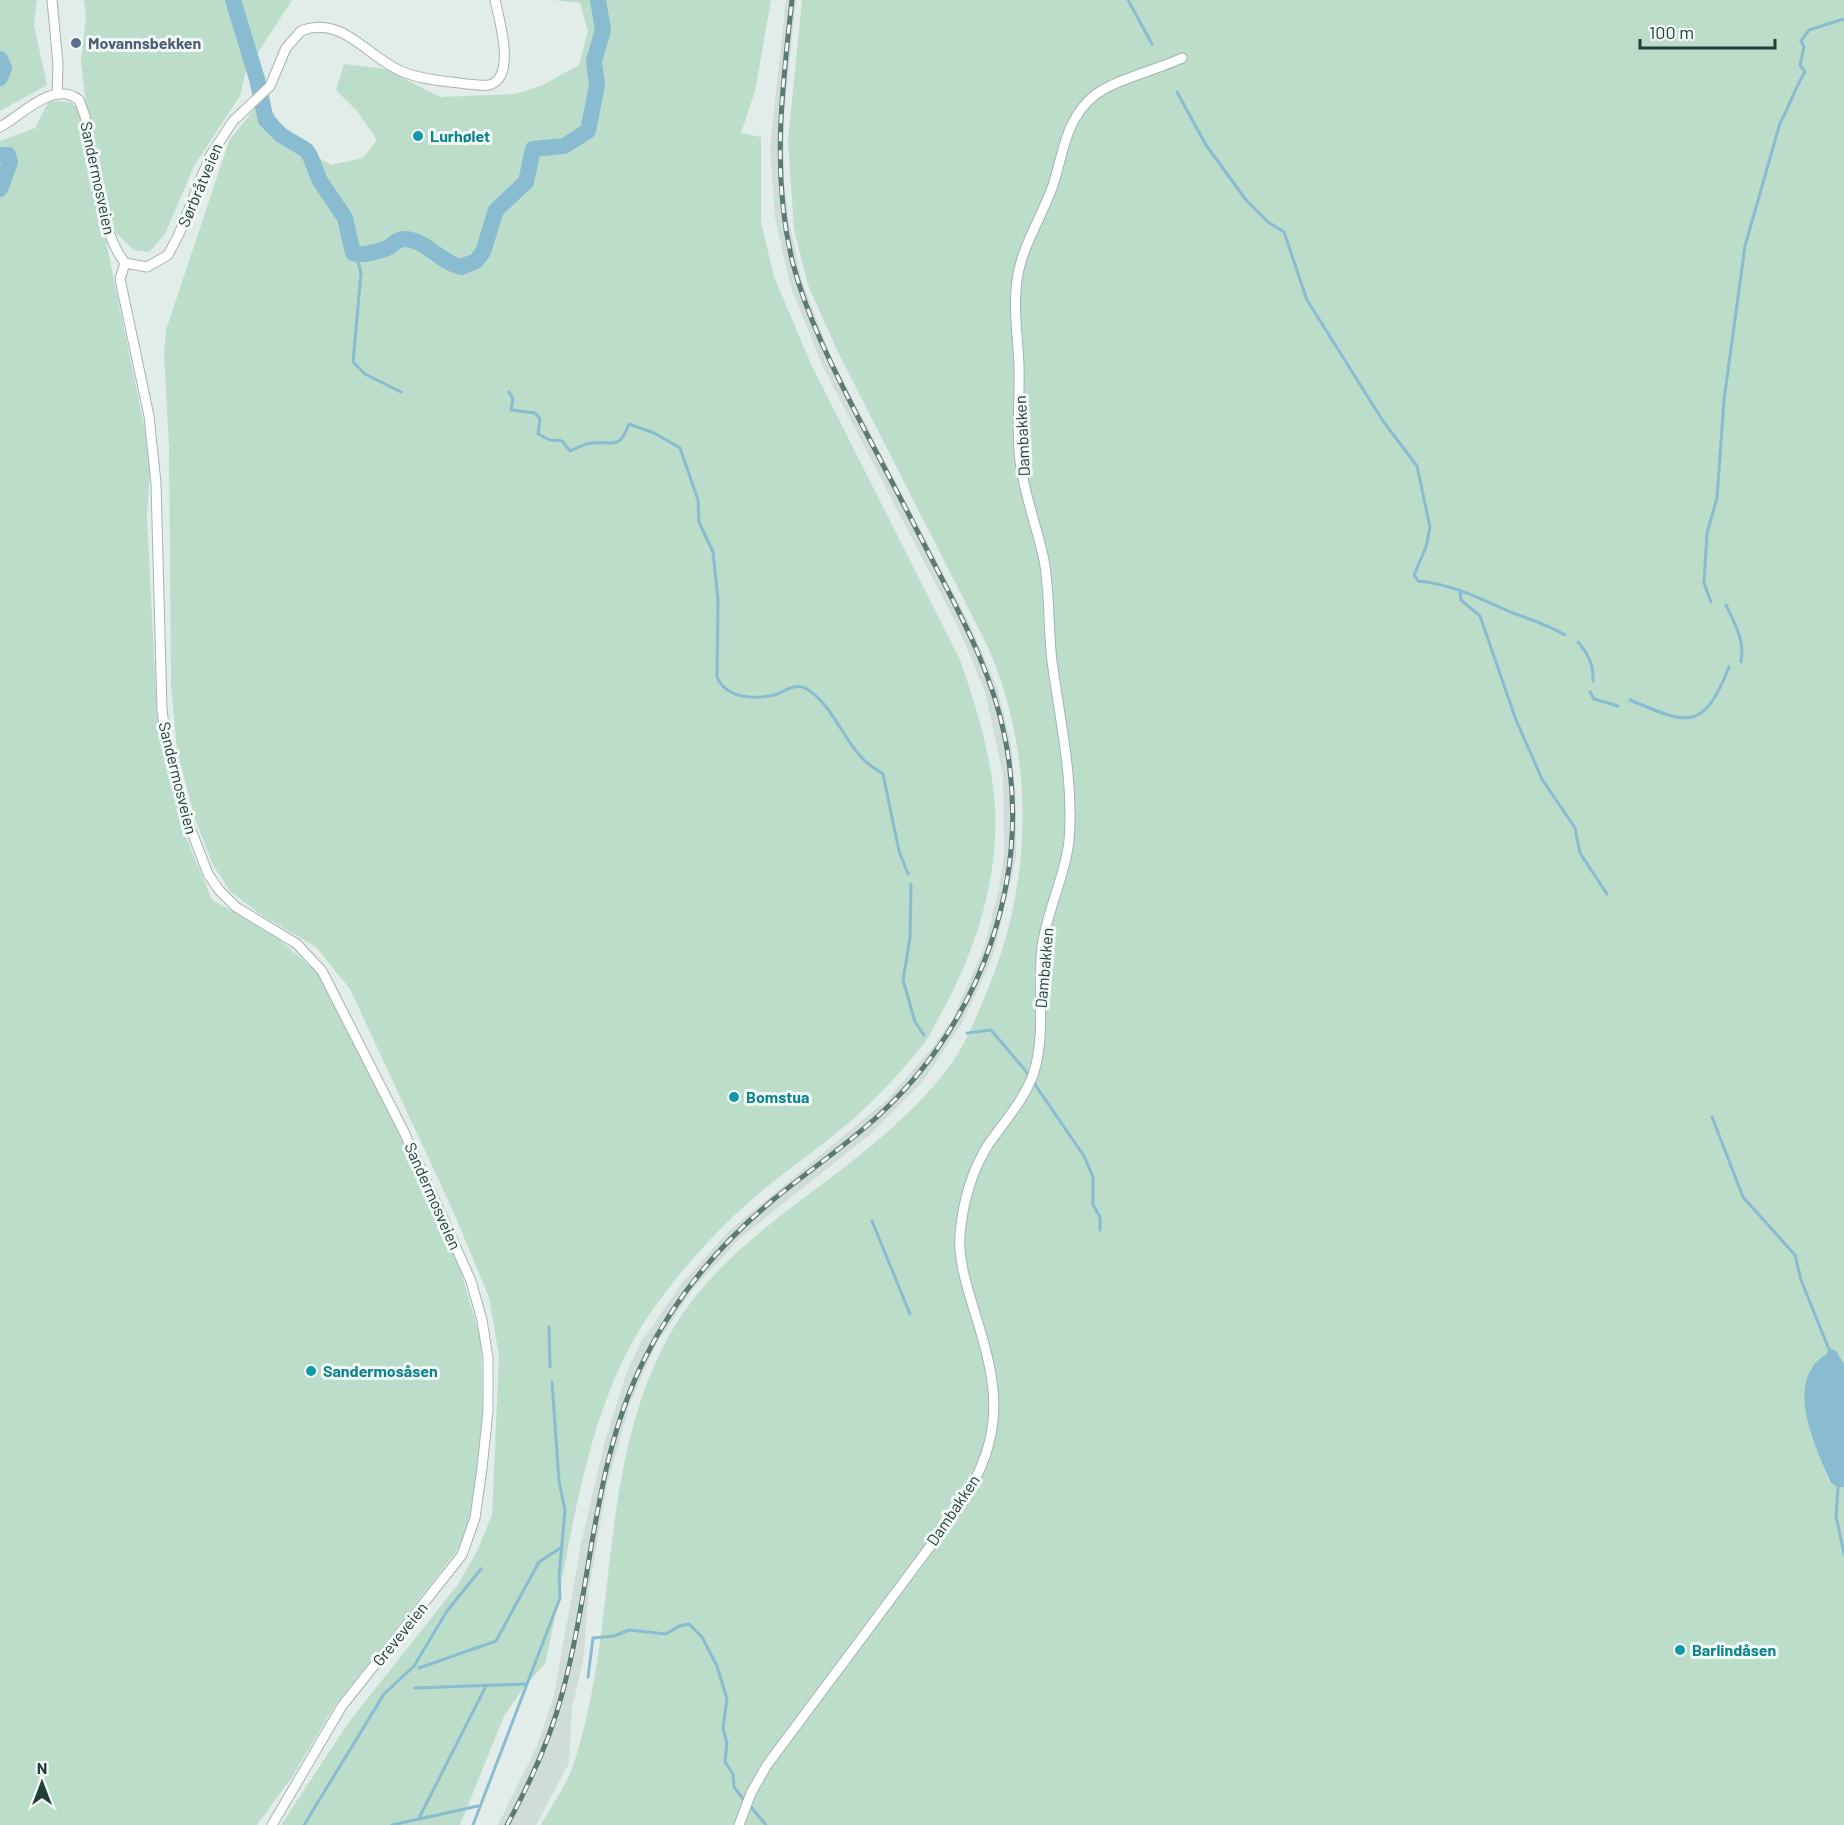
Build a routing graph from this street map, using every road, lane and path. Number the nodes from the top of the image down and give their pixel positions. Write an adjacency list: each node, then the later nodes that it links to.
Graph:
1 (52, 0): 4 (street)
2 (495, 0): 6 (street, Sørbråtveien)
3 (1182, 58): 9 (street, Dambakken)
4 (57, 94): 5 (street); 6 (street, Sandermosveien)
5 (0, 127)
6 (125, 264): 7 (street, Sandermosveien)
7 (487, 1428): 8 (street, Greveveien)
8 (272, 1825)
9 (739, 1825)

